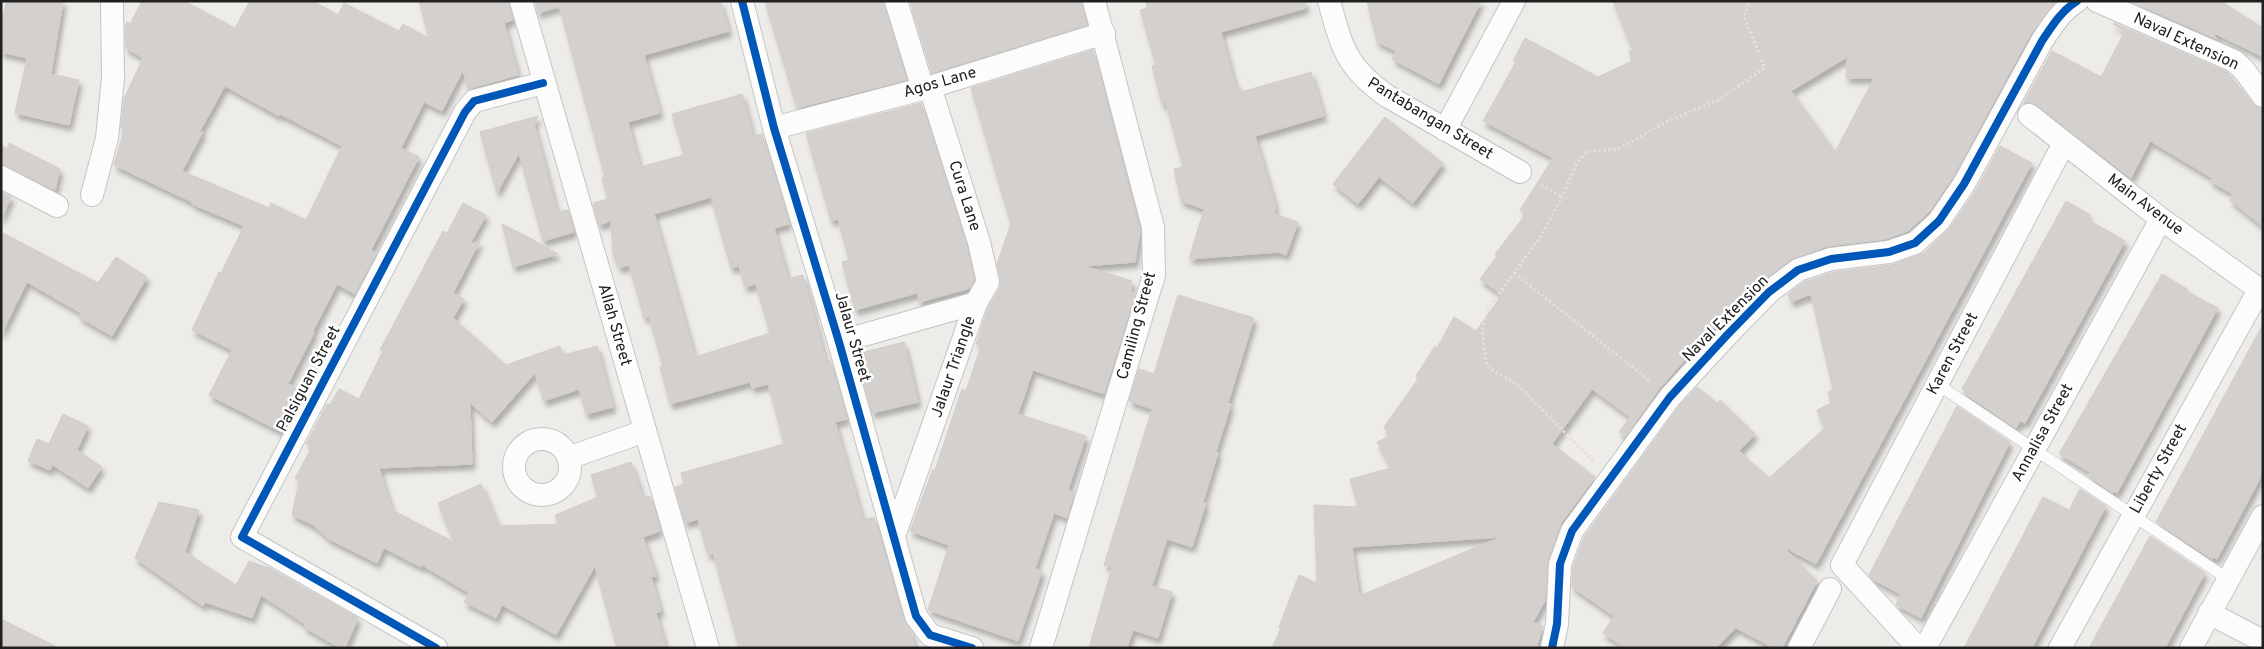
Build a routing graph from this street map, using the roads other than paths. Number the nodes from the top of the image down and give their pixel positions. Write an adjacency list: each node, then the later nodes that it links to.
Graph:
1 (112, 1): 20 (street)
2 (521, 1): 11 (street, Allah Street)
3 (742, 1): 15 (street, Jalaur Street)
4 (896, 1): 12 (street, Cura Lane)
5 (1094, 1): 10 (street, Camiling Street)
6 (1329, 1): 16 (street, Pantabangan Street)
7 (1514, 1): 16 (street)
8 (2077, 1): 41 (street, Naval Extension)
9 (2097, 1): 13 (street, Naval Extension)
10 (1104, 33): 12 (street, Agos Lane); 40 (street, Camiling Street)
11 (543, 83): 27 (street, Allah Street); 37 (street, Palsiguan Street)
12 (926, 88): 15 (street, Agos Lane); 24 (street, Cura Lane)
13 (2263, 96)
14 (2030, 116): 17 (street, Main Avenue)
15 (774, 128): 25 (street, Jalaur Street)
16 (1445, 130): 18 (street, Pantabangan Street)
17 (2064, 143): 22 (street, Main Avenue); 26 (street, Karen Street)
18 (1520, 172)
19 (1, 177): 21 (street)
20 (92, 195)
21 (57, 206)
22 (2161, 219): 23 (street, Main Avenue); 28 (street, Annalisa Street)
23 (2261, 291): 30 (street, Liberty Street)
24 (976, 303): 25 (street, Jalaur Triangle); 32 (street, Jalaur Triangle)
25 (840, 342): 32 (street, Jalaur Street)
26 (1937, 384): 28 (lane); 43 (street, Karen Street)
27 (645, 431): 29 (street); 38 (street, Allah Street)
28 (2035, 449): 30 (lane); 44 (street, Annalisa Street)
29 (568, 458)
30 (2133, 516): 33 (lane); 45 (street, Liberty Street)
31 (2263, 516): 33 (street)
32 (894, 536): 39 (street, Jalaur Street)
33 (2228, 579): 35 (street)
34 (1830, 588): 42 (street)
35 (2210, 613): 36 (street); 46 (street)
36 (2263, 642)
37 (436, 648)
38 (708, 648)
39 (972, 648)
40 (1041, 648)
41 (1552, 648)
42 (1799, 648)
43 (1918, 648)
44 (1925, 648)
45 (2060, 648)
46 (2190, 648)

